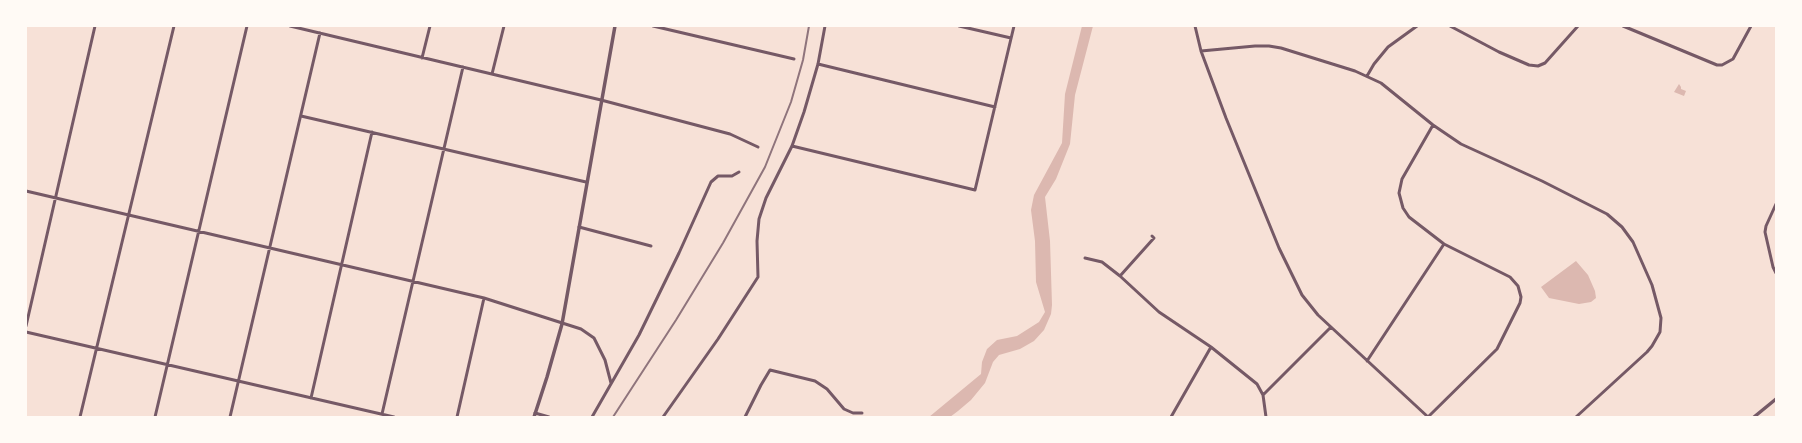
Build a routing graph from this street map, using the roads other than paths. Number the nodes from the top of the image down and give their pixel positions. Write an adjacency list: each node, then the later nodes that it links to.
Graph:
1 (95, 26): 38 (street)
2 (174, 26): 40 (street)
3 (246, 26): 42 (street)
4 (290, 26): 18 (street)
5 (430, 26): 21 (street)
6 (504, 26): 25 (street)
7 (615, 26): 27 (street)
8 (653, 26): 22 (street)
9 (825, 26): 23 (street)
10 (959, 26): 19 (street)
11 (1014, 26): 19 (street)
12 (1195, 26): 20 (street)
13 (1417, 26): 26 (street)
14 (1450, 26): 15 (street)
15 (1578, 26)
16 (1623, 26): 17 (street)
17 (1751, 26)
18 (320, 33): 21 (street); 29 (street)
19 (1011, 38): 28 (street)
20 (1202, 51): 26 (street); 55 (street)
21 (422, 58): 24 (street)
22 (794, 59)
23 (818, 64): 28 (street); 32 (street)
24 (463, 67): 25 (street); 34 (street)
25 (492, 74): 27 (street)
26 (1367, 76): 30 (street)
27 (601, 100): 33 (street); 36 (street)
28 (995, 106): 32 (street)
29 (301, 116): 31 (street); 46 (street)
30 (1434, 125): 44 (street); 83 (street)
31 (372, 132): 34 (street); 48 (street)
32 (792, 146): 78 (street)
33 (758, 147)
34 (444, 148): 36 (street); 51 (street)
35 (739, 172): 62 (street)
36 (586, 182): 41 (street)
37 (26, 191): 38 (street)
38 (56, 198): 40 (street); 54 (street)
39 (1776, 204): 49 (street)
40 (129, 215): 42 (street); 58 (street)
41 (579, 227): 45 (street); 53 (street)
42 (200, 231): 46 (street); 60 (street)
43 (1152, 236): 50 (street)
44 (1444, 244): 59 (street); 82 (street)
45 (651, 246)
46 (270, 248): 48 (street); 61 (street)
47 (1085, 258): 50 (street)
48 (342, 264): 51 (street); 64 (street)
49 (1776, 273)
50 (1120, 276): 57 (street)
51 (413, 281): 52 (street); 68 (street)
52 (484, 298): 53 (street); 75 (street)
53 (562, 324): 62 (street); 69 (street)
54 (26, 326)
55 (1331, 327): 59 (street); 63 (street)
56 (26, 332): 58 (street)
57 (1211, 347): 63 (street); 80 (street)
58 (97, 348): 60 (street); 70 (street)
59 (1367, 360): 82 (street)
60 (168, 365): 61 (street); 71 (street)
61 (239, 381): 64 (street); 72 (street)
62 (611, 383): 77 (street)
63 (1263, 395): 81 (street)
64 (311, 398): 66 (street)
65 (1776, 399): 84 (street)
66 (372, 412): 68 (street); 73 (street)
67 (862, 413): 79 (street)
68 (382, 414): 74 (street)
69 (534, 415): 76 (street)
70 (80, 417)
71 (155, 417)
72 (230, 417)
73 (369, 417)
74 (394, 417)
75 (456, 417)
76 (549, 417)
77 (592, 417)
78 (663, 417)
79 (745, 417)
80 (1171, 417)
81 (1266, 417)
82 (1428, 417)
83 (1576, 417)
84 (1754, 417)

